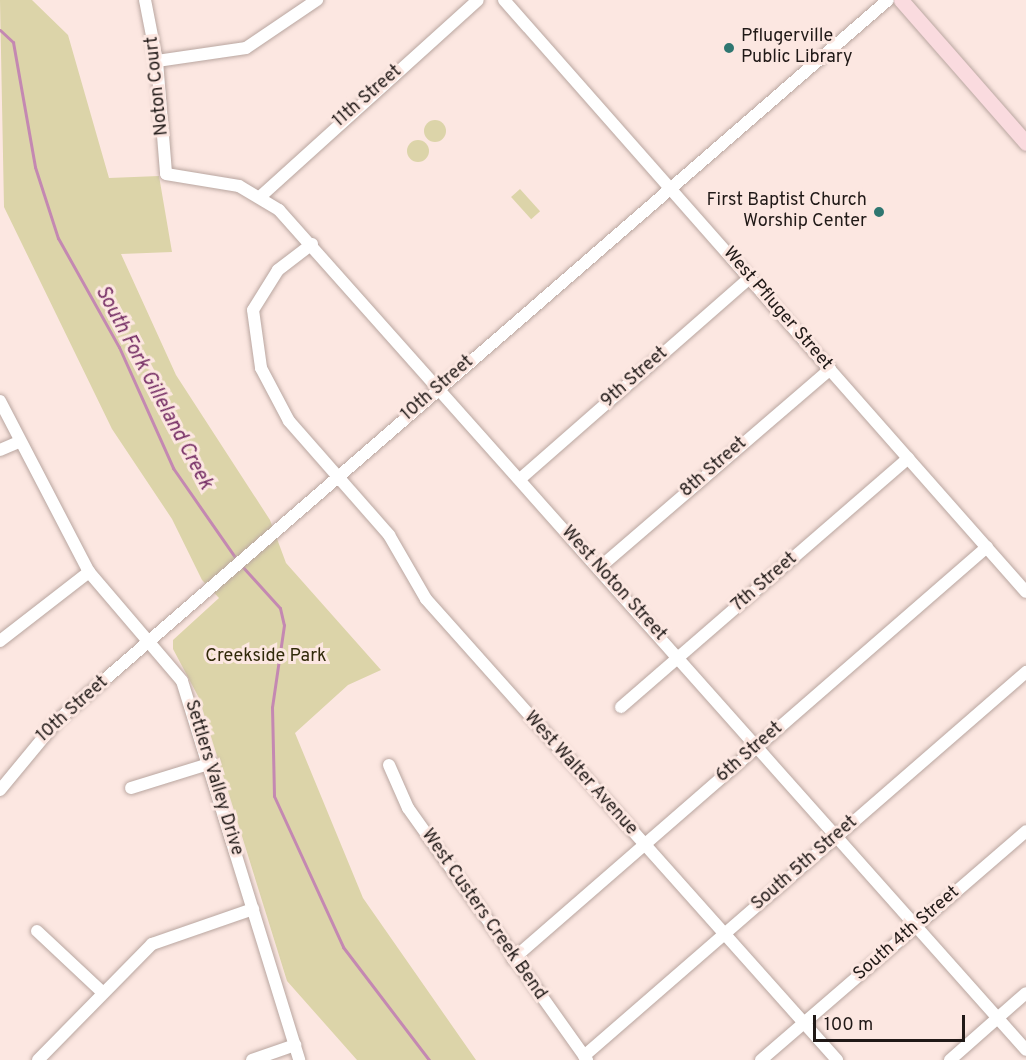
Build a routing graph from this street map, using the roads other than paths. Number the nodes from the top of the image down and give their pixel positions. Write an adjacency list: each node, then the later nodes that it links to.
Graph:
1 (145, 0): 7 (street, Noton Court)
2 (317, 0): 7 (street)
3 (478, 0): 11 (street, 11th Street)
4 (504, 0): 10 (street, West Pfluger Street)
5 (888, 0): 10 (street, 10th Street)
6 (901, 0): 8 (main road)
7 (157, 61): 9 (street, Noton Court)
8 (1026, 143)
9 (166, 174): 11 (street, West Noton Street)
10 (670, 188): 13 (street, West Pfluger Street); 15 (street, 10th Street)
11 (261, 196): 12 (street, West Noton Street)
12 (312, 244): 15 (street, West Noton Street); 20 (street, West Walter Avenue)
13 (750, 278): 14 (street, West Pfluger Street); 21 (street, 9th Street)
14 (830, 369): 19 (street, West Pfluger Street); 23 (street, 8th Street)
15 (439, 388): 20 (street, 10th Street); 21 (street, West Noton Street)
16 (0, 402): 17 (street, Settlers Valley Drive)
17 (19, 442): 18 (street); 24 (street, Settlers Valley Drive)
18 (0, 450)
19 (908, 458): 22 (street, West Pfluger Street); 28 (street, 7th Street)
20 (337, 476): 27 (street, 10th Street); 38 (street, West Walter Avenue)
21 (519, 479): 23 (street, West Noton Street)
22 (987, 547): 25 (street, West Pfluger Street); 31 (street, 6th Street)
23 (598, 568): 28 (street, West Noton Street)
24 (88, 572): 26 (street); 27 (street, Settlers Valley Drive)
25 (1026, 592)
26 (0, 641)
27 (151, 641): 32 (street, Settlers Valley Drive); 35 (street, 10th Street)
28 (678, 658): 30 (street, 7th Street); 31 (street, West Noton Street)
29 (1026, 672): 37 (street, South 5th Street)
30 (621, 707)
31 (758, 747): 37 (street, West Noton Street); 38 (street, 6th Street)
32 (212, 763): 34 (street); 39 (street, Settlers Valley Drive)
33 (389, 765): 43 (street, West Custers Creek Bend)
34 (131, 788)
35 (0, 790)
36 (1026, 831): 40 (street, South 4th Street)
37 (837, 837): 40 (street, West Noton Street); 42 (street, South 5th Street)
38 (644, 845): 42 (street, West Walter Avenue); 43 (street, 6th Street)
39 (253, 909): 44 (street); 48 (street, Settlers Valley Drive)
40 (916, 926): 46 (street, West Noton Street); 47 (street, South 4th Street)
41 (37, 931): 44 (street)
42 (725, 934): 47 (street, West Walter Avenue); 50 (street, South 5th Street)
43 (513, 959): 50 (street, West Custers Creek Bend)
44 (101, 991): 51 (street)
45 (1026, 993): 46 (street)
46 (998, 1018): 49 (street, West Noton Street); 56 (street)
47 (804, 1022): 54 (street, South 4th Street); 55 (street, West Walter Avenue)
48 (295, 1046): 52 (street); 53 (street, Settlers Valley Drive)
49 (1026, 1050)
50 (585, 1058)
51 (38, 1060)
52 (252, 1060)
53 (300, 1060)
54 (760, 1060)
55 (837, 1060)
56 (950, 1060)

